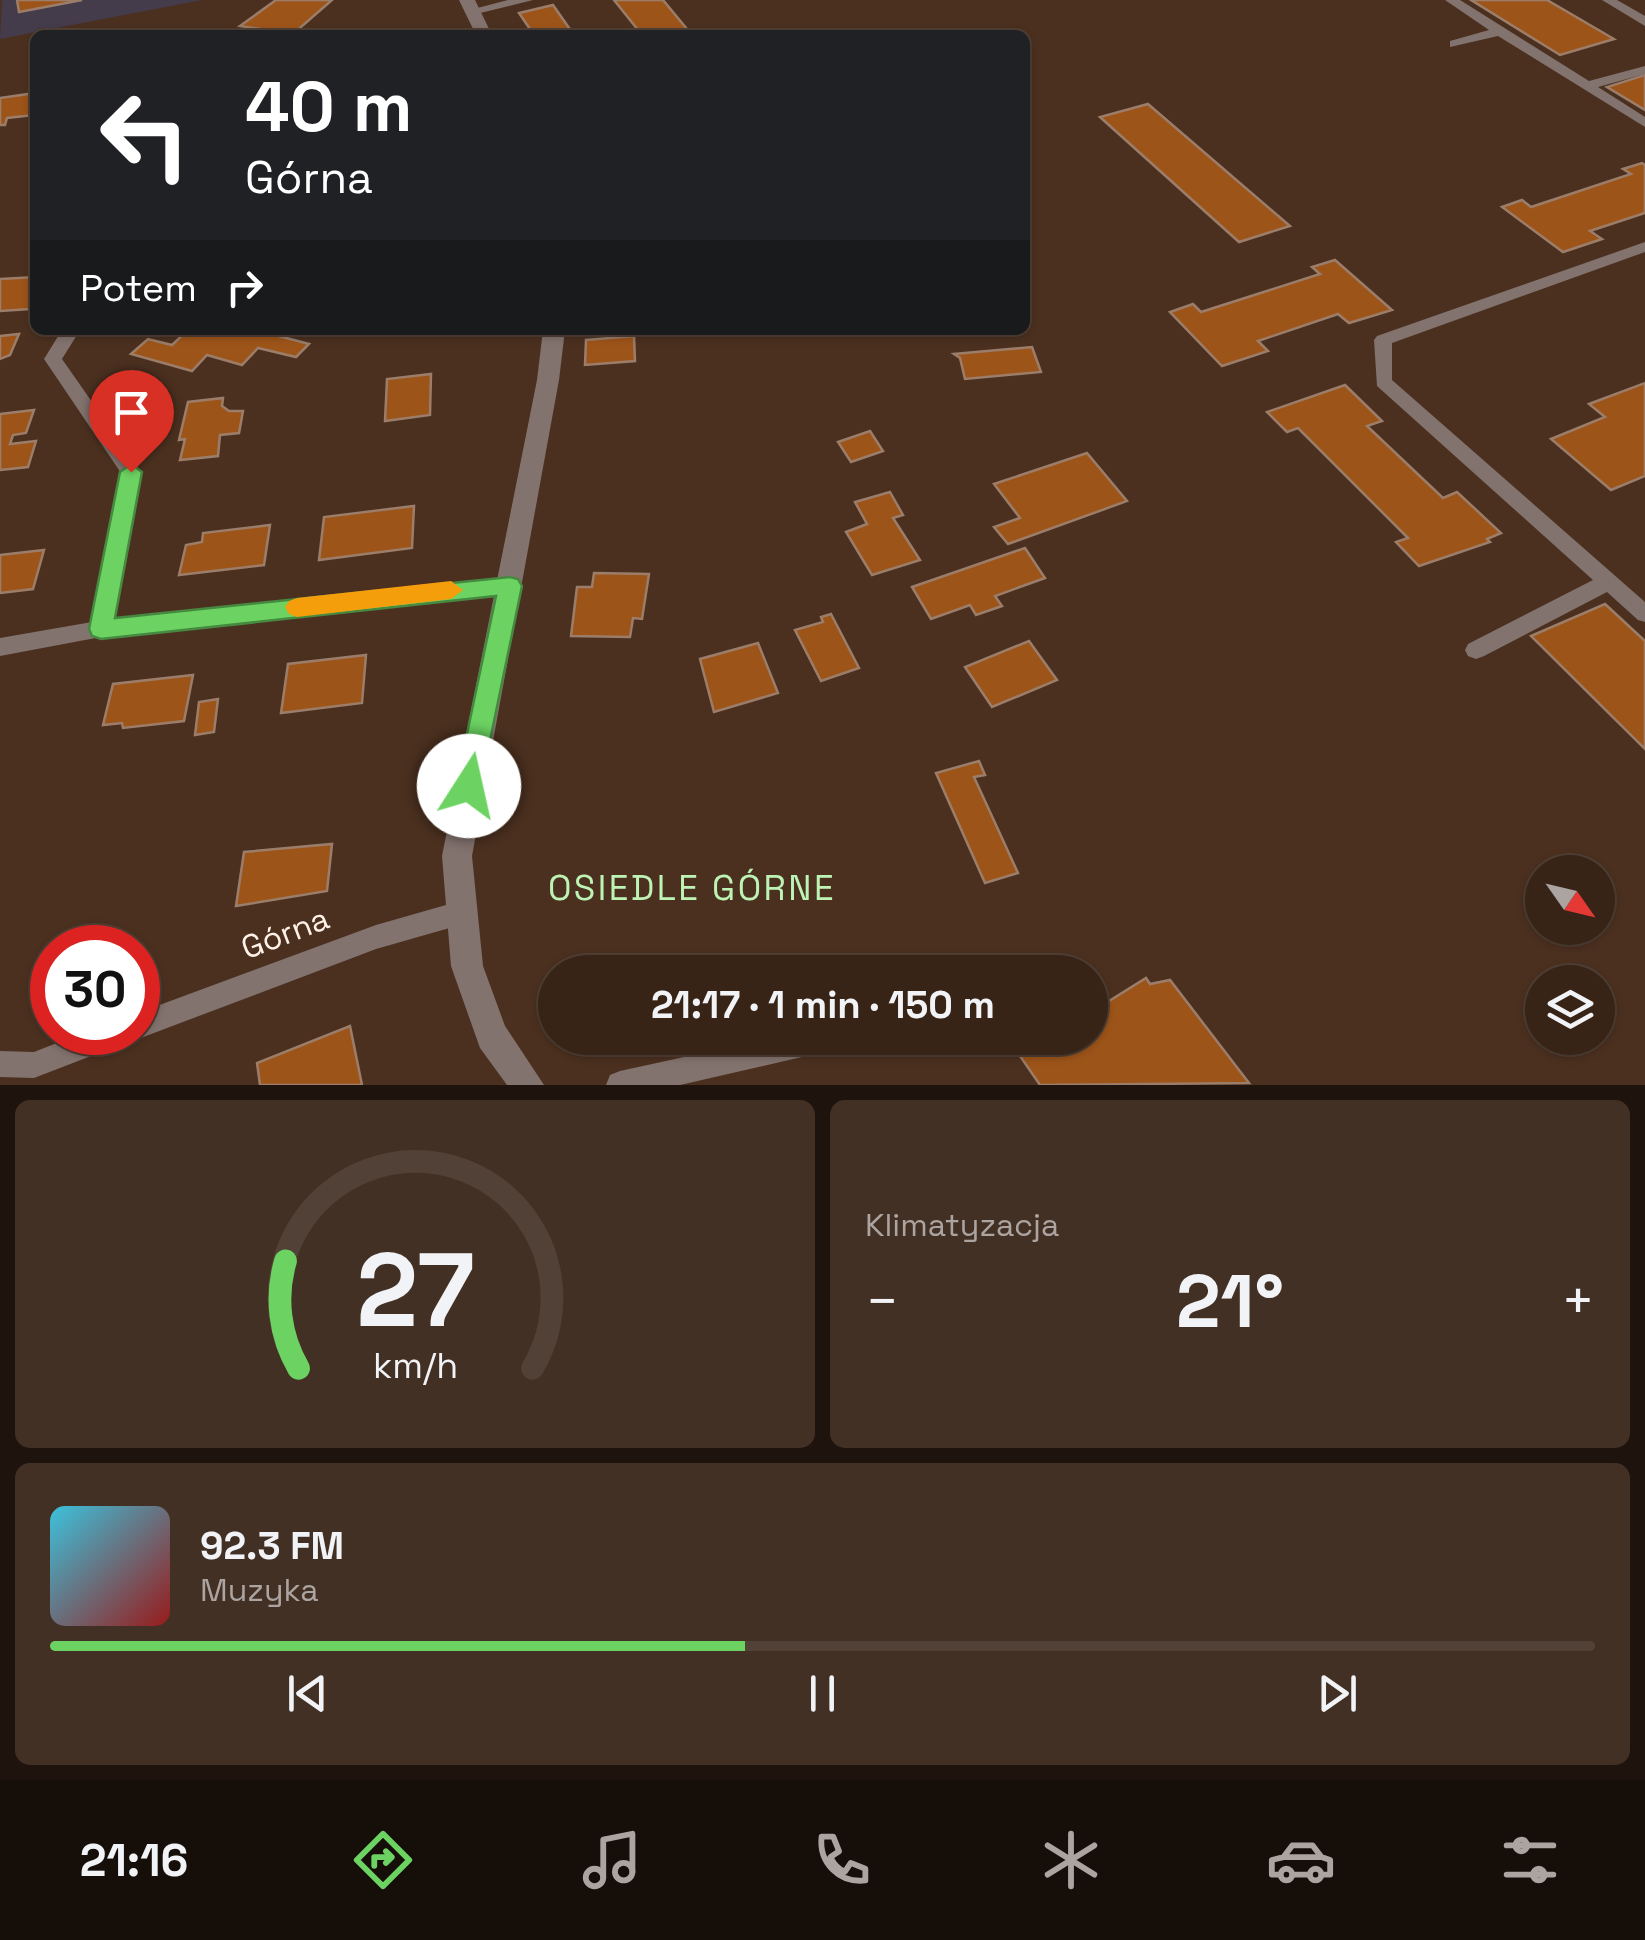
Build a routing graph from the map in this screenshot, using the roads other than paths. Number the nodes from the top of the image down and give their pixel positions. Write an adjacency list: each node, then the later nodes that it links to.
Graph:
1 (526, 0): 4 (lane)
2 (1451, 0): 7 (lane)
3 (1608, 0): 5 (lane)
4 (470, 6): 6 (street)
5 (1645, 22)
6 (482, 30)
7 (1500, 31): 8 (lane); 10 (lane)
8 (1455, 44)
9 (1645, 70): 10 (lane)
10 (1588, 86): 11 (lane)
11 (1645, 122)
12 (1645, 247): 15 (lane)
13 (68, 335): 18 (lane)
14 (553, 335): 16 (street)
15 (1608, 582): 17 (lane); 20 (lane)
16 (510, 586): 18 (lane); 21 (street)
17 (1645, 614)
18 (101, 629): 19 (lane)
19 (0, 647)
20 (1476, 650)
21 (460, 913): 22 (lane, Górna); 26 (street)
22 (160, 1018)
23 (60, 1055): 25 (lane)
24 (753, 1055): 27 (lane)
25 (0, 1064)
26 (527, 1085)
27 (620, 1085)

